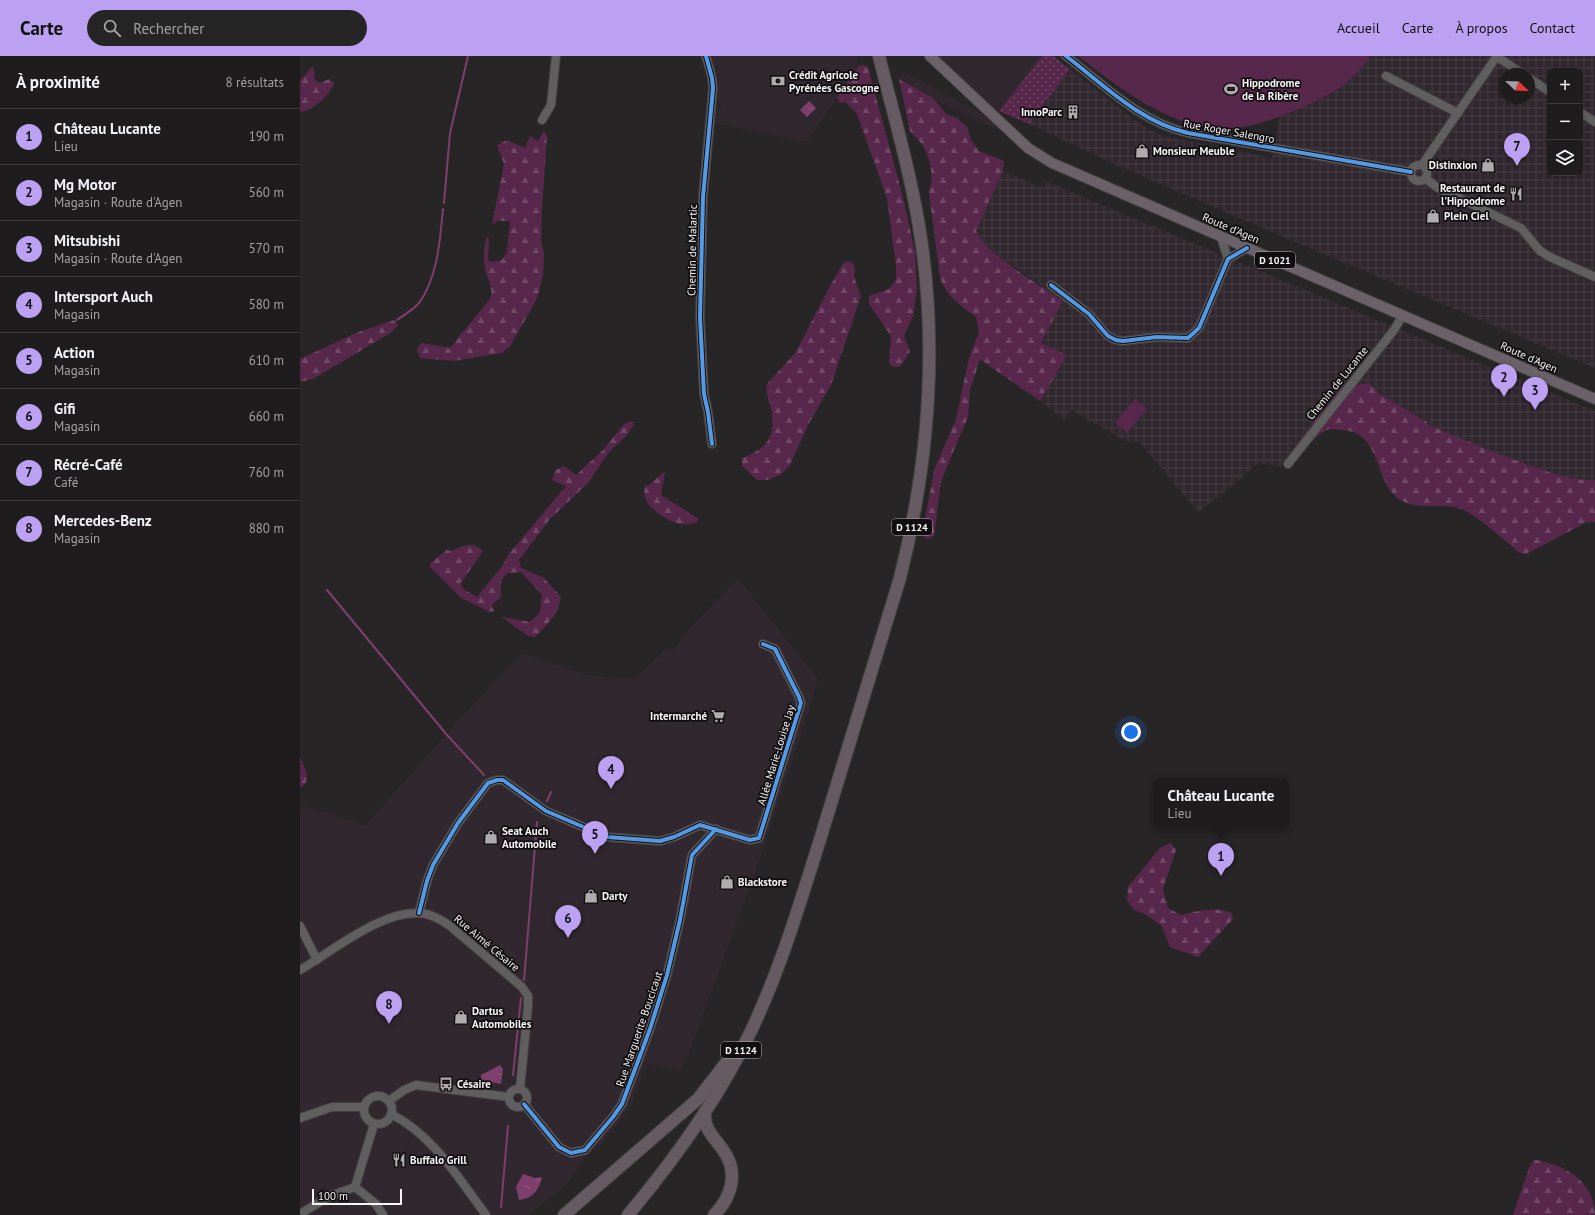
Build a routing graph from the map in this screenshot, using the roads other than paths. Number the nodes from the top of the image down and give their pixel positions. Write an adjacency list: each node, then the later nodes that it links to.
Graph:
1 (556, 56): 13 (street)
2 (706, 56): 25 (street, Chemin de Malartic)
3 (879, 56): 33 (highway, D 1124)
4 (930, 56): 18 (main road, Route d'Agen / D 1021)
5 (1066, 56): 16 (street, Rue Roger Salengro)
6 (1497, 56): 7 (street); 11 (street)
7 (1514, 68)
8 (1386, 76): 11 (street)
9 (1535, 82): 10 (street)
10 (1547, 90)
11 (1458, 113): 15 (street)
12 (1583, 114): 14 (street)
13 (542, 120)
14 (1595, 122)
15 (1422, 165): 16 (street); 17 (street)
16 (1411, 172): 17 (street)
17 (1426, 178): 21 (street)
18 (1221, 237): 19 (main road, Route d'Agen / D 1021); 20 (street)
19 (1247, 248): 20 (street); 23 (main road, Route d'Agen / D 1021)
20 (1228, 259): 22 (street)
21 (1595, 278)
22 (1051, 285)
23 (1403, 315): 24 (main road, Route d'Agen / D 1021); 26 (street, Chemin de Lucante)
24 (1595, 399)
25 (712, 444)
26 (1288, 464)
27 (763, 644): 28 (street, Allée Marie-Louise Jay)
28 (716, 829): 29 (street); 37 (street, Rue Marguerite Boucicaut)
29 (419, 913): 31 (street, Rue Aimé Césaire); 34 (street, Rue Aimé Césaire)
30 (300, 926): 31 (street)
31 (317, 960): 32 (street, Rue Aimé Césaire)
32 (300, 970)
33 (772, 984): 39 (highway, D 1124); 47 (highway)
34 (520, 1089): 35 (street); 37 (street)
35 (509, 1097): 36 (street); 37 (street)
36 (389, 1101): 38 (street); 40 (street)
37 (524, 1104)
38 (363, 1108): 41 (street); 42 (street)
39 (705, 1112): 48 (highway, D 1124); 49 (highway)
40 (391, 1114): 42 (street); 46 (street)
41 (300, 1118)
42 (374, 1124): 43 (street)
43 (355, 1187): 44 (street); 45 (street)
44 (300, 1214)
45 (383, 1215)
46 (486, 1215)
47 (564, 1215)
48 (628, 1215)
49 (714, 1215)

